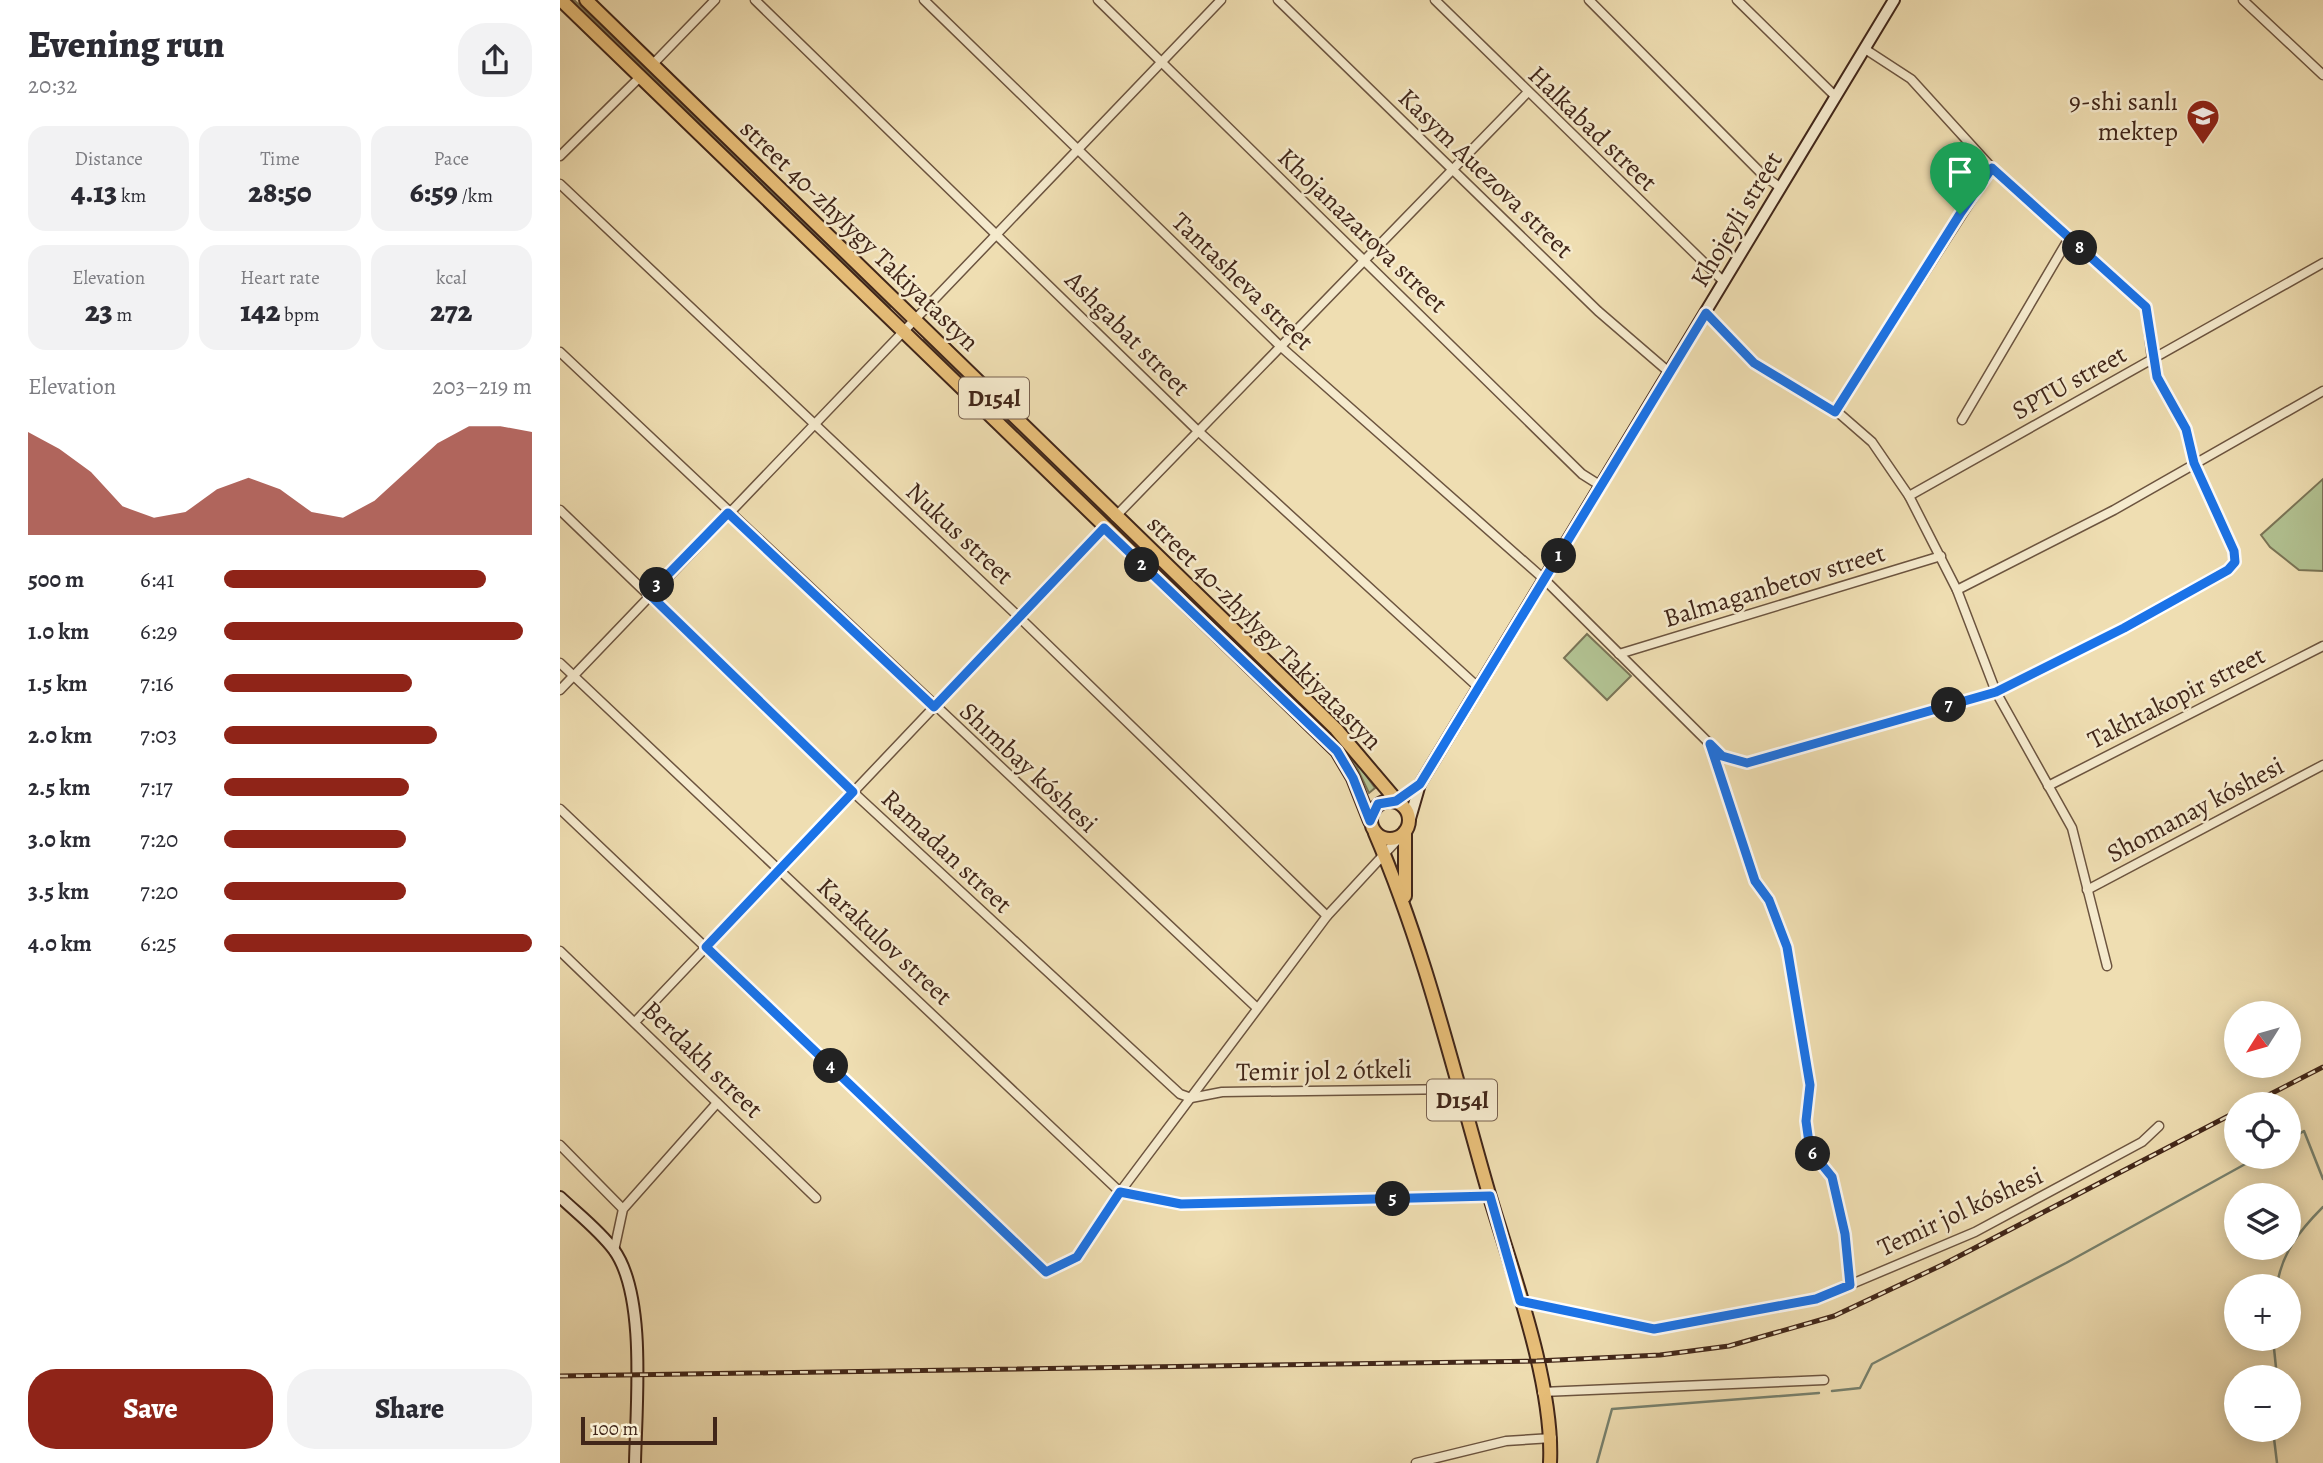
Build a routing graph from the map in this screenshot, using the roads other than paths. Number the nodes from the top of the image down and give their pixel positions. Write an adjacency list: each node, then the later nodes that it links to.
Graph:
1 (561, 0): 20 (main road, street 40-zhylygy Takiyatastyn / D154l)
2 (586, 0): 17 (main road, street 40-zhylygy Takiyatastyn / D154l)
3 (715, 0): 17 (street)
4 (755, 0): 29 (street, Ashgabat street)
5 (924, 0): 23 (street, Tantasheva street)
6 (1098, 0): 16 (street, Khojanazarova street)
7 (1221, 0): 16 (street)
8 (1278, 0): 26 (street, Kasym Auezova street)
9 (1435, 0): 21 (street, Halkabad street)
10 (1589, 0): 28 (street)
11 (1737, 0): 22 (street)
12 (2243, 0): 18 (street)
13 (1893, 1): 14 (street, Khojeyli street)
14 (1865, 48): 22 (street, Khojeyli street); 25 (street)
15 (2323, 59): 18 (street)
16 (1161, 62): 23 (street); 31 (street, Khojanazarova street)
17 (653, 64): 35 (main road, street 40-zhylygy Takiyatastyn / D154l)
18 (2315, 67): 19 (street)
19 (2323, 75)
20 (640, 77): 24 (street); 36 (main road, street 40-zhylygy Takiyatastyn / D154l)
21 (1527, 93): 26 (street); 33 (street, Halkabad street)
22 (1836, 97): 28 (street, Khojeyli street)
23 (1076, 150): 29 (street); 37 (street, Tantasheva street)
24 (560, 156)
25 (1992, 168): 30 (street); 42 (street)
26 (1453, 170): 31 (street); 40 (street, Kasym Auezova street)
27 (560, 184): 44 (street, Nukus street)
28 (1781, 188): 33 (street, Khojeyli street)
29 (997, 234): 35 (street); 45 (street, Ashgabat street)
30 (2069, 238): 39 (street); 43 (street)
31 (1363, 260): 37 (street); 47 (street, Khojanazarova street)
32 (2323, 263): 39 (street, SPTU street)
33 (1724, 282): 34 (street, Khojeyli street)
34 (1706, 313): 40 (street, Khojeyli street); 42 (street)
35 (914, 319): 36 (street); 51 (main road, street 40-zhylygy Takiyatastyn / D154l)
36 (902, 332): 44 (street); 52 (main road, street 40-zhylygy Takiyatastyn / D154l)
37 (1279, 345): 45 (street); 54 (street, Tantasheva street)
38 (560, 352): 50 (street, Shımbay kóshesi)
39 (2152, 359): 46 (street); 48 (street, SPTU street)
40 (1670, 373): 47 (street, Khojeyli street)
41 (2323, 391): 46 (street)
42 (1835, 412): 48 (street)
43 (1962, 420)
44 (815, 424): 50 (street); 57 (street, Nukus street)
45 (1197, 430): 51 (street); 62 (street, Ashgabat street)
46 (2194, 463): 55 (street); 64 (street)
47 (1601, 486): 54 (street, Khojeyli street)
48 (1909, 496): 53 (street)
49 (560, 510): 56 (street, Ramadan street)
50 (728, 513): 56 (street); 65 (street, Shımbay kóshesi)
51 (1115, 517): 71 (main road, street 40-zhylygy Takiyatastyn / D154l)
52 (1104, 528): 57 (street); 73 (main road, street 40-zhylygy Takiyatastyn / D154l)
53 (1941, 556): 55 (street); 59 (street, Balmaganbetov street)
54 (1545, 580): 59 (street, Tantasheva street); 62 (street, Khojeyli street)
55 (1957, 590): 64 (street)
56 (649, 594): 61 (street); 70 (street, Ramadan street)
57 (1019, 618): 65 (street); 79 (street, Nukus street)
58 (2323, 646): 69 (street, Takhtakopir street)
59 (1619, 654): 66 (street, Tantasheva street)
60 (560, 663): 61 (street, Karakulov street)
61 (573, 676): 63 (street); 76 (street, Karakulov street)
62 (1479, 688): 68 (street, Khojeyli street)
63 (560, 690)
64 (1996, 692): 66 (street); 69 (street)
65 (934, 707): 70 (street); 83 (street, Shımbay kóshesi)
66 (1710, 744): 96 (street)
67 (2323, 765): 77 (street, Shomanay kóshesi)
68 (1420, 784): 71 (street); 74 (street)
69 (2048, 786): 77 (street)
70 (853, 792): 76 (street); 86 (street, Ramadan street)
71 (1396, 801): 73 (main road); 74 (main road, D154l)
72 (560, 809): 80 (street)
73 (1373, 827): 74 (main road); 75 (main road, D154l)
74 (1405, 830): 75 (street); 78 (main road, D154l)
75 (1384, 853): 78 (main road, D154l); 79 (street)
76 (779, 870): 80 (street); 90 (street, Karakulov street)
77 (2087, 890): 82 (street)
78 (1405, 904): 85 (main road, D154l)
79 (1327, 916): 83 (street)
80 (706, 947): 84 (street); 90 (street)
81 (560, 951): 84 (street, Berdakh street)
82 (2107, 966)
83 (1257, 1009): 86 (street)
84 (635, 1022): 87 (street, Berdakh street)
85 (1459, 1089): 86 (street, Temir jol 2 ótkeli); 91 (main road, D154l)
86 (1191, 1098): 90 (street)
87 (717, 1103): 93 (street, Berdakh street); 94 (street)
88 (2159, 1126): 96 (street, Temir jol kóshesi)
89 (560, 1145): 94 (street)
90 (1120, 1192): 91 (street)
91 (1490, 1196): 97 (main road, D154l)
92 (560, 1197): 95 (street)
93 (816, 1198)
94 (623, 1209): 95 (street)
95 (614, 1251): 101 (street)
96 (1850, 1285): 97 (street, Temir jol kóshesi)
97 (1520, 1301): 99 (main road, D154l)
98 (1824, 1380): 99 (street)
99 (1542, 1392): 100 (main road, D154l)
100 (1552, 1438): 102 (street); 103 (main road, D154l)
101 (635, 1463)
102 (1416, 1463)
103 (1550, 1463)

